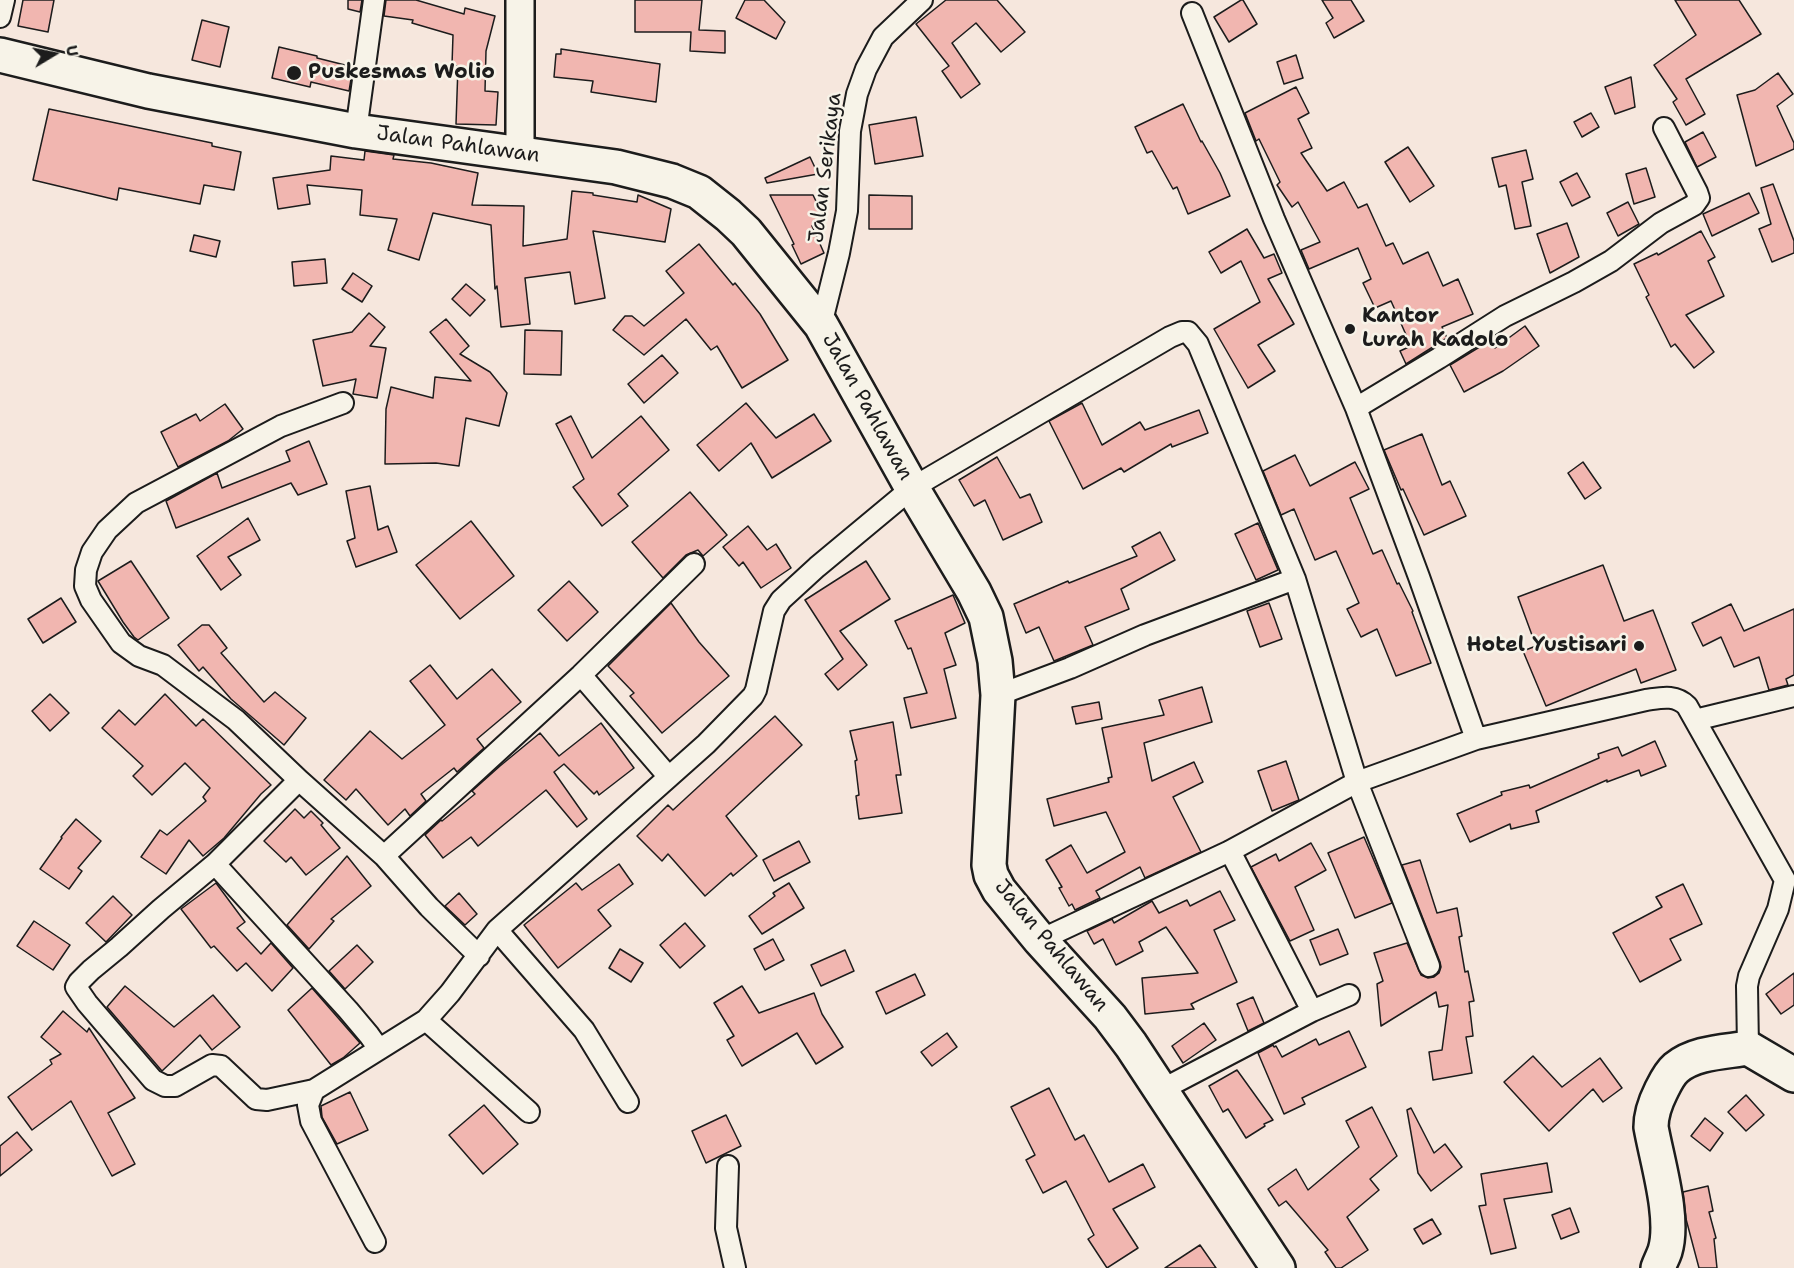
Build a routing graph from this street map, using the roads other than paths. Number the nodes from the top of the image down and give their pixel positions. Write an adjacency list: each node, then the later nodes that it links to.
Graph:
1 (4, 0): 6 (street)
2 (374, 0): 9 (street)
3 (520, 0): 10 (main road)
4 (922, 0): 11 (street, Jalan Serikaya)
5 (1192, 13): 13 (street)
6 (0, 17)
7 (0, 55): 9 (highway, Jalan Pahlawan)
8 (1664, 128): 13 (street)
9 (356, 131): 10 (highway, Jalan Pahlawan)
10 (520, 153): 11 (highway, Jalan Pahlawan)
11 (821, 325): 14 (highway, Jalan Pahlawan)
12 (343, 403): 23 (street)
13 (1356, 408): 21 (street)
14 (912, 488): 16 (street); 18 (highway, Jalan Pahlawan); 22 (street)
15 (694, 564): 17 (street)
16 (1295, 579): 18 (street); 24 (street)
17 (580, 675): 22 (street); 26 (street)
18 (998, 695): 29 (highway, Jalan Pahlawan)
19 (1794, 696): 20 (street)
20 (1695, 720): 21 (street); 35 (street)
21 (1476, 739): 24 (street)
22 (668, 776): 28 (street)
23 (299, 780): 26 (street); 27 (street)
24 (1357, 782): 25 (street); 31 (street)
25 (1230, 851): 29 (street); 33 (street)
26 (384, 856): 30 (street)
27 (215, 864): 36 (street); 38 (street)
28 (497, 930): 30 (street); 40 (street)
29 (1040, 940): 39 (highway, Jalan Pahlawan)
30 (478, 956): 34 (street)
31 (1429, 966)
32 (1349, 995): 33 (street)
33 (1312, 1011): 39 (street)
34 (426, 1020): 36 (street); 41 (street)
35 (1748, 1048): 37 (highway); 46 (highway)
36 (379, 1049): 38 (street)
37 (1794, 1075)
38 (314, 1090): 43 (street)
39 (1161, 1090): 45 (highway, Jalan Pahlawan)
40 (628, 1101)
41 (529, 1112)
42 (728, 1166): 44 (street)
43 (375, 1242)
44 (735, 1268)
45 (1278, 1268)
46 (1658, 1268)

